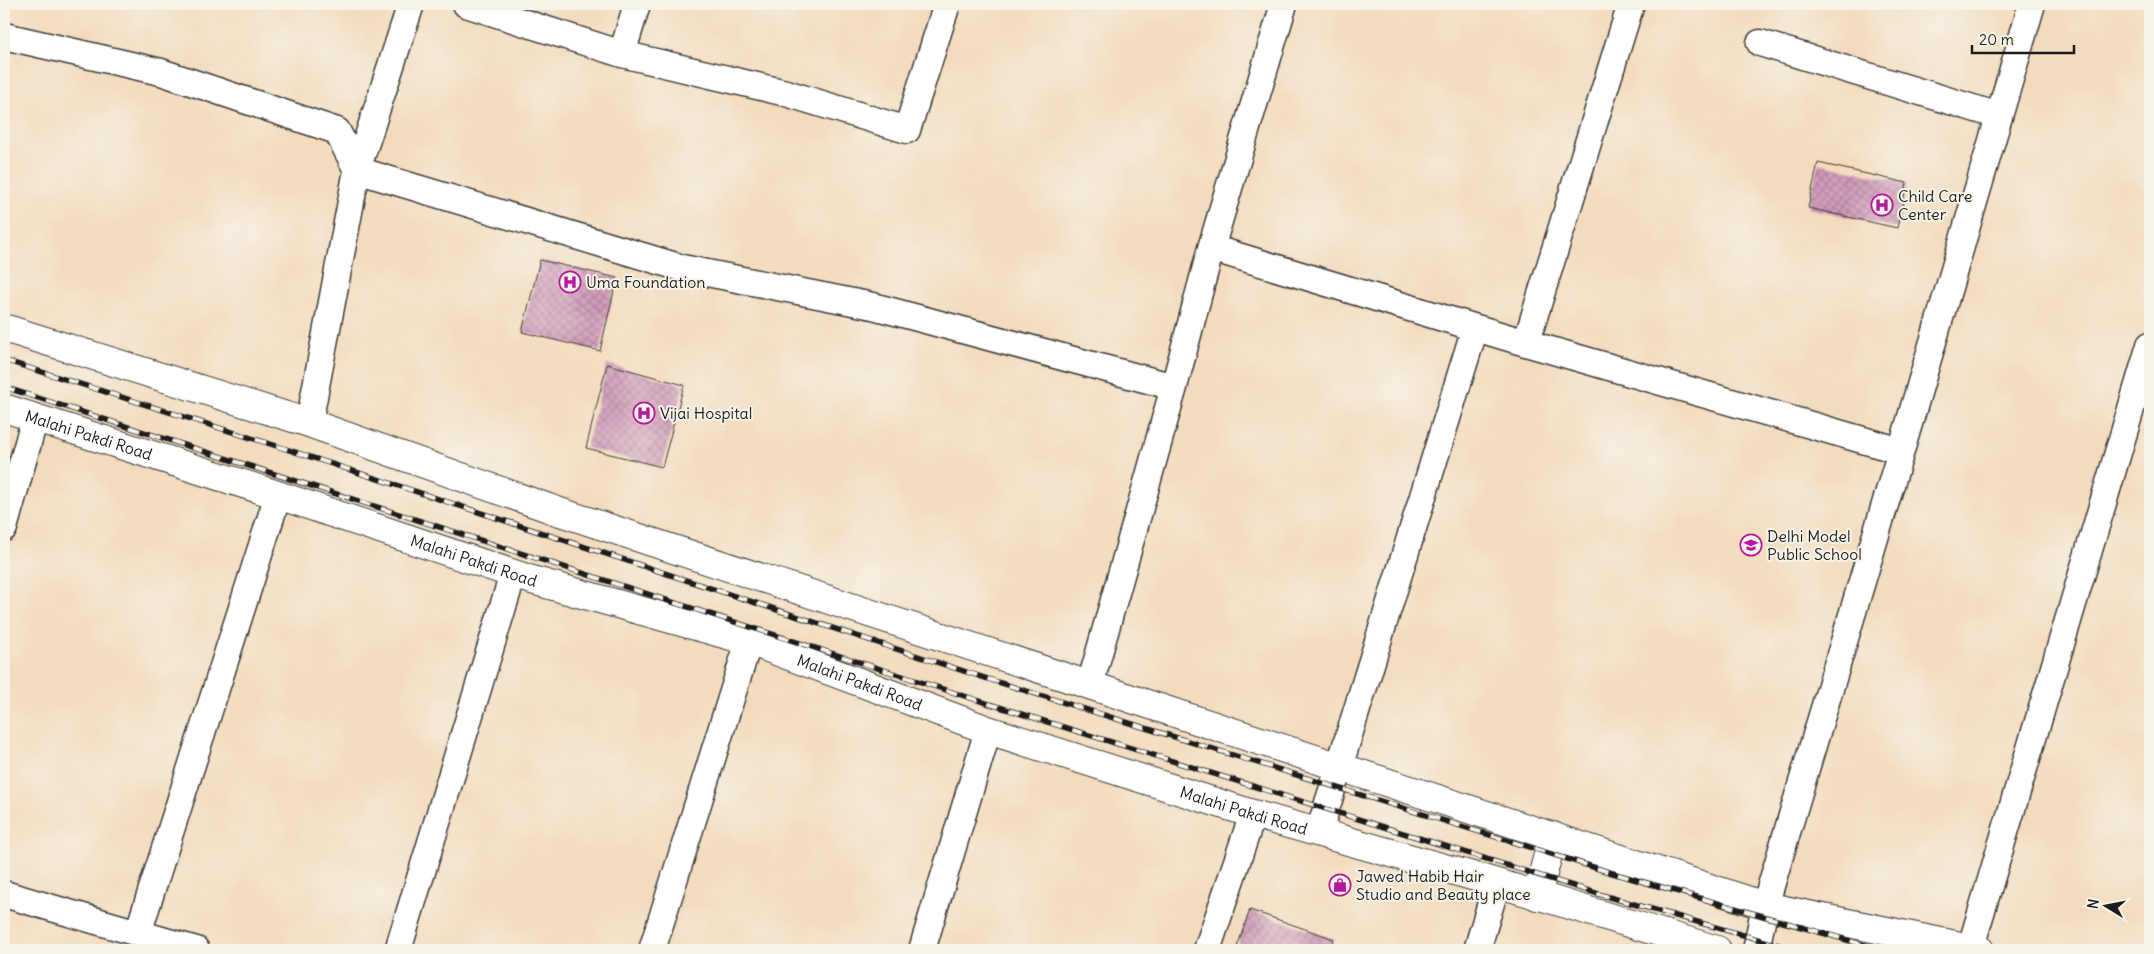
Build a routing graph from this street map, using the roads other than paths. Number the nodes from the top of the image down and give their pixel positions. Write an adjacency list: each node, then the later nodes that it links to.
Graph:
1 (411, 4): 12 (street)
2 (466, 4): 10 (street)
3 (637, 4): 10 (street)
4 (947, 4): 10 (street)
5 (1284, 4): 13 (street)
6 (1631, 4): 16 (street)
7 (2032, 4): 11 (street)
8 (4, 36): 12 (street)
9 (1760, 43): 11 (street)
10 (622, 54)
11 (1999, 116): 22 (street)
12 (357, 170): 18 (street); 21 (street)
13 (1211, 248): 15 (street); 18 (street)
14 (4, 328): 21 (main road)
15 (1475, 328): 16 (street); 29 (street)
16 (1526, 343): 22 (street)
17 (2150, 345): 38 (street)
18 (1174, 387): 27 (street)
19 (4, 408): 20 (main road, Malahi Pakdi Road)
20 (36, 418): 23 (main road, Malahi Pakdi Road); 24 (street)
21 (309, 423): 27 (main road)
22 (1901, 451): 36 (street)
23 (278, 495): 25 (main road, Malahi Pakdi Road); 37 (street)
24 (4, 528)
25 (512, 574): 26 (main road, Malahi Pakdi Road); 40 (street)
26 (749, 641): 28 (main road, Malahi Pakdi Road); 41 (street)
27 (1090, 685): 29 (main road)
28 (988, 730): 30 (main road, Malahi Pakdi Road); 42 (street)
29 (1339, 766): 31 (street); 32 (main road)
30 (1253, 814): 31 (main road, Malahi Pakdi Road); 43 (street)
31 (1319, 832): 33 (main road, Malahi Pakdi Road)
32 (1553, 836): 35 (main road); 36 (main road)
33 (1497, 883): 35 (main road, Malahi Pakdi Road); 44 (street)
34 (4, 894): 37 (street)
35 (1537, 896): 45 (main road, Malahi Pakdi Road)
36 (1765, 906): 38 (main road); 46 (street)
37 (138, 933): 39 (street)
38 (1973, 949)
39 (196, 950)
40 (398, 950)
41 (652, 950)
42 (922, 950)
43 (1207, 950)
44 (1478, 950)
45 (1717, 950)
46 (1756, 950)

